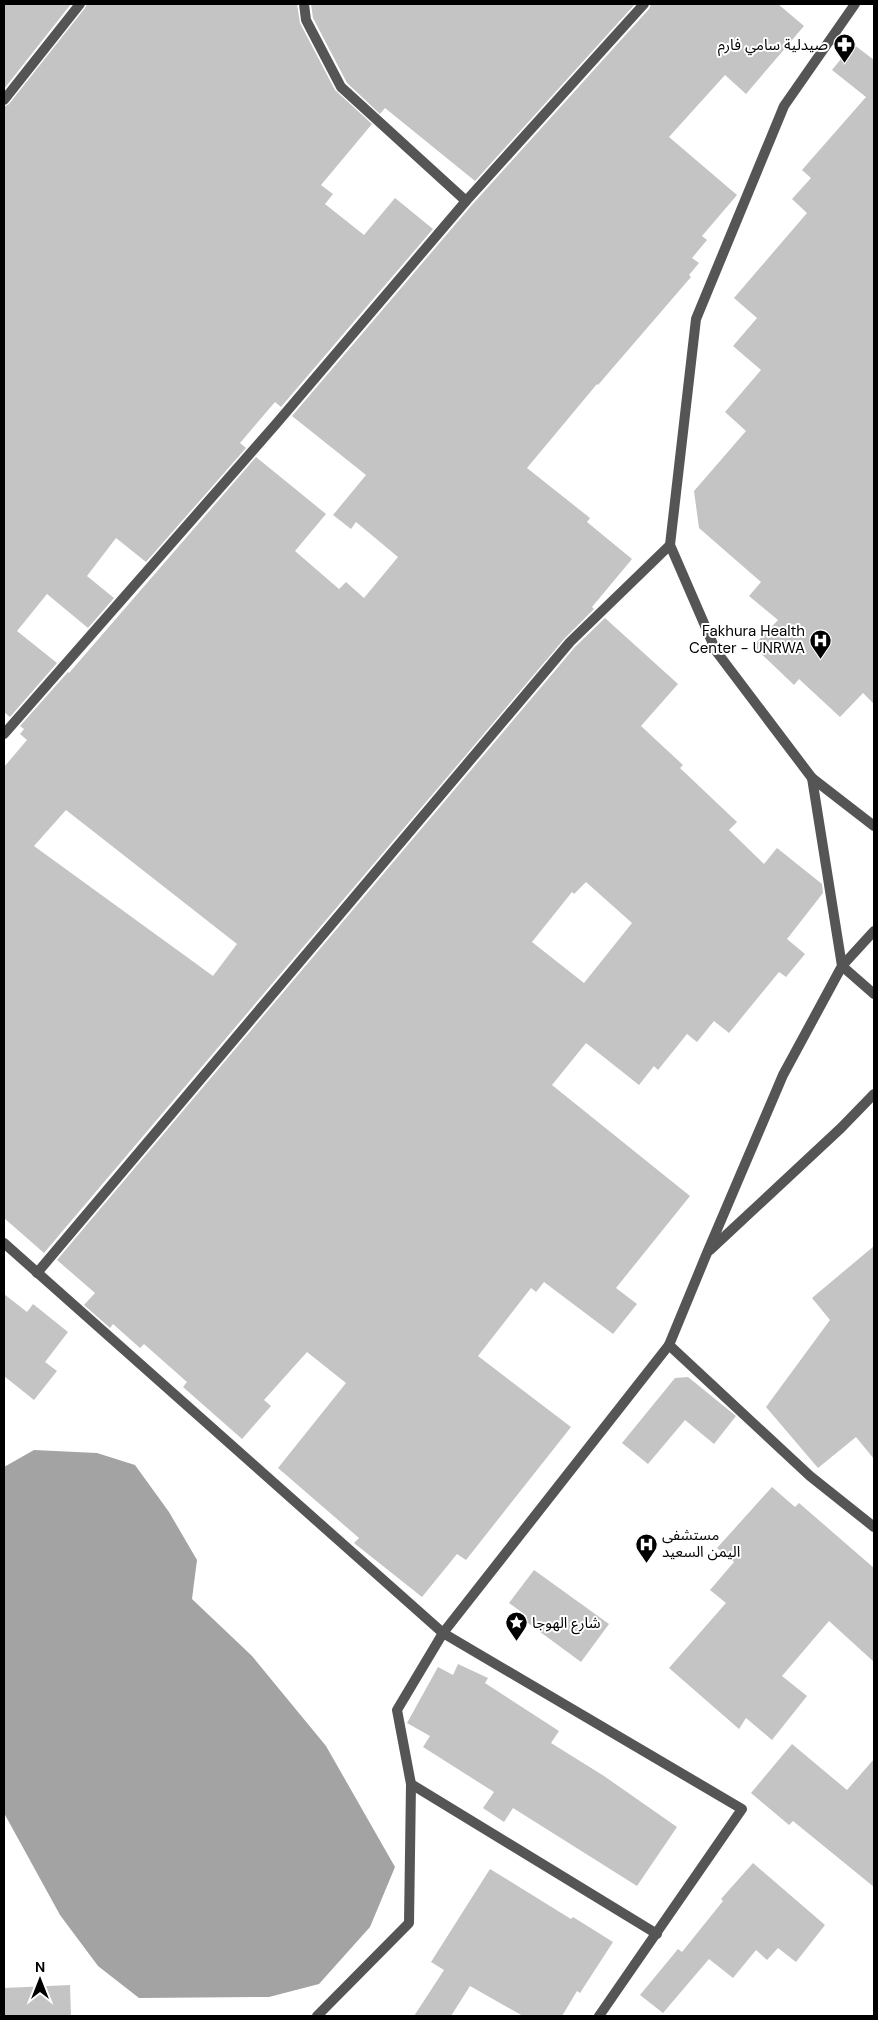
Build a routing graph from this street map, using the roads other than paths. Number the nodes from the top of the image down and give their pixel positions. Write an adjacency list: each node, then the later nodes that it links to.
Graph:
1 (80, 4): 5 (street)
2 (304, 4): 6 (street)
3 (644, 4): 6 (street)
4 (855, 4): 7 (street)
5 (4, 100)
6 (466, 201): 8 (street)
7 (670, 546): 9 (street); 17 (street)
8 (4, 734)
9 (812, 778): 10 (street); 12 (street)
10 (874, 826)
11 (874, 931): 12 (street)
12 (842, 966): 13 (street); 16 (street)
13 (874, 994)
14 (874, 1094): 16 (street)
15 (4, 1243): 17 (street)
16 (707, 1253): 18 (street)
17 (37, 1273): 20 (street)
18 (669, 1345): 19 (street); 20 (street)
19 (874, 1527)
20 (443, 1633): 21 (street); 22 (street)
21 (412, 1784): 22 (street); 23 (street)
22 (657, 1934): 24 (street)
23 (317, 2016)
24 (599, 2016)

